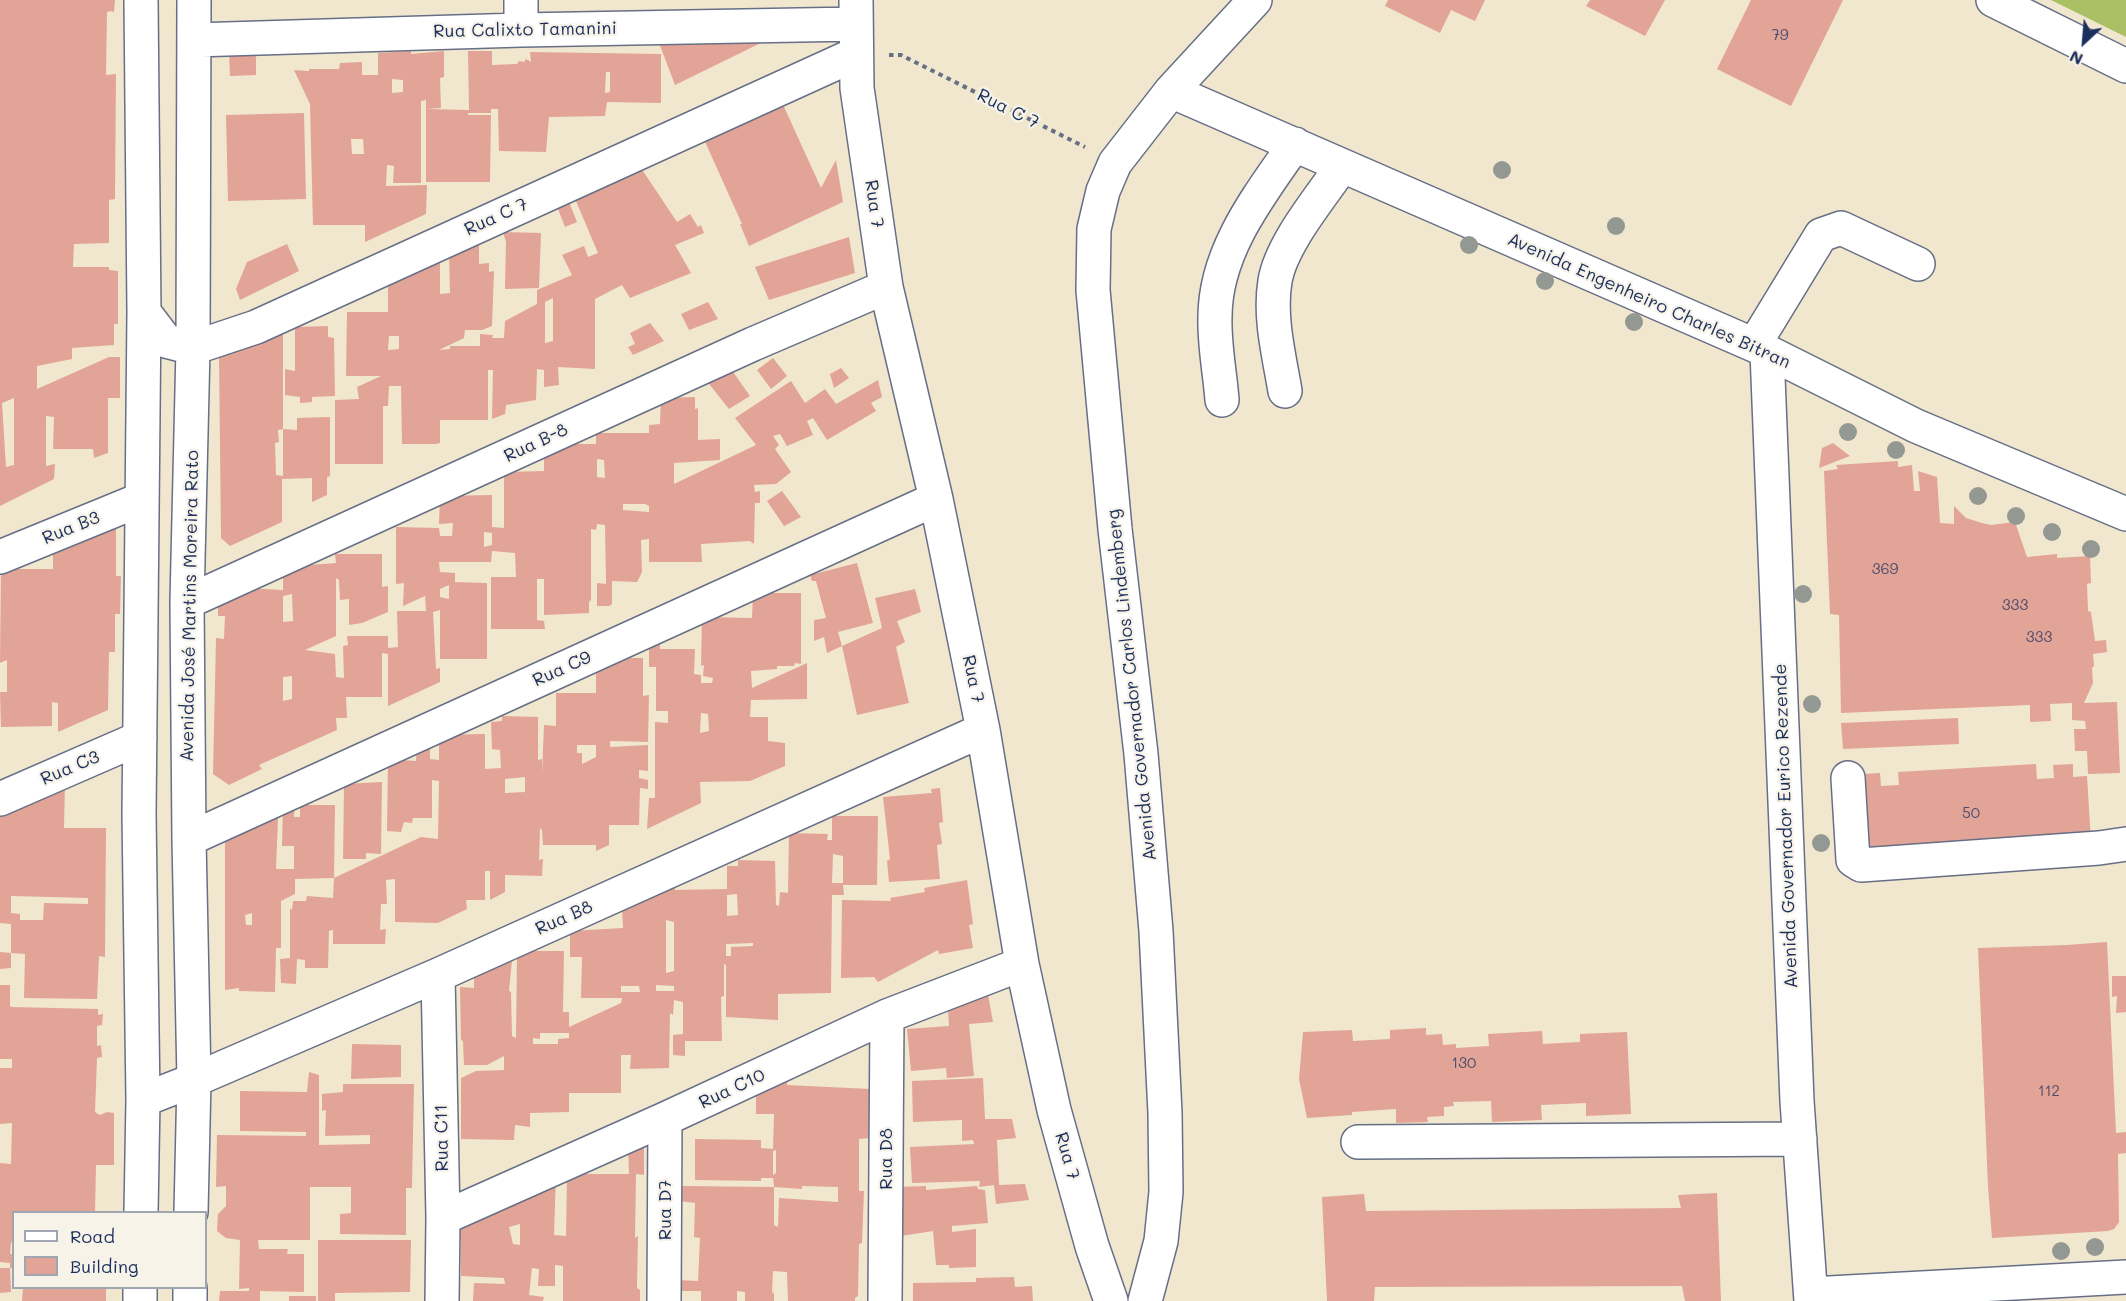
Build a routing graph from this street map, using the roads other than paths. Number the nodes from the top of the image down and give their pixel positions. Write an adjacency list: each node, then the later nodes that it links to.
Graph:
1 (141, 0): 14 (street)
2 (194, 0): 7 (street, Avenida José Martins Moreira Rato)
3 (1255, 0): 9 (street, Avenida Governador Carlos Lindemberg)
4 (1994, 0): 8 (street)
5 (521, 15): 6 (street, Rua Calixto Tamanini); 7 (street, Rua Calixto Tamanini)
6 (856, 26): 13 (street, Rua 7); 15 (street, Rua C 7)
7 (194, 40): 15 (street, Avenida José Martins Moreira Rato)
8 (2126, 66)
9 (1171, 91): 10 (street, Avenida Engenheiro Charles Bitran); 47 (street, Avenida Governador Carlos Lindemberg)
10 (1295, 144): 11 (street, Avenida Engenheiro Charles Bitran); 18 (street)
11 (1342, 166): 16 (street, Avenida Engenheiro Charles Bitran); 17 (street)
12 (1918, 264): 16 (street)
13 (886, 286): 20 (street, Rua 7); 23 (street, Rua B-8)
14 (144, 312): 15 (street); 19 (street)
15 (193, 348): 23 (street, Avenida José Martins Moreira Rato)
16 (1760, 348): 21 (street, Avenida Engenheiro Charles Bitran); 36 (street, Avenida Governador Eurico Rezende)
17 (1285, 391)
18 (1222, 400)
19 (142, 499): 22 (street, Rua B3); 25 (street)
20 (936, 499): 24 (street, Rua 7); 28 (street, Rua C9)
21 (2126, 513)
22 (0, 557)
23 (187, 602): 28 (street, Avenida José Martins Moreira Rato)
24 (983, 730): 30 (street, Rua 7); 31 (street, Rua B8)
25 (140, 738): 27 (street, Rua C3); 34 (street)
26 (1848, 778): 29 (street)
27 (0, 799)
28 (189, 839): 33 (street, Avenida José Martins Moreira Rato)
29 (2126, 844)
30 (1022, 964): 32 (street, Rua C10); 46 (street, Rua 7)
31 (438, 975): 33 (street, Rua B8); 40 (street, Rua C11)
32 (887, 1016): 35 (street, Rua C10); 45 (street, Rua D8)
33 (194, 1080): 34 (street, Rua B8); 39 (street, Avenida José Martins Moreira Rato)
34 (143, 1100): 38 (street)
35 (665, 1119): 40 (street, Rua C10); 44 (street, Rua D7)
36 (1800, 1139): 37 (street); 42 (street, Avenida Governador Eurico Rezende)
37 (1358, 1142)
38 (141, 1211)
39 (191, 1211)
40 (443, 1218): 43 (street, Rua C11)
41 (2126, 1277): 42 (street)
42 (1811, 1297)
43 (442, 1301)
44 (664, 1301)
45 (885, 1301)
46 (1111, 1301)
47 (1145, 1301)

